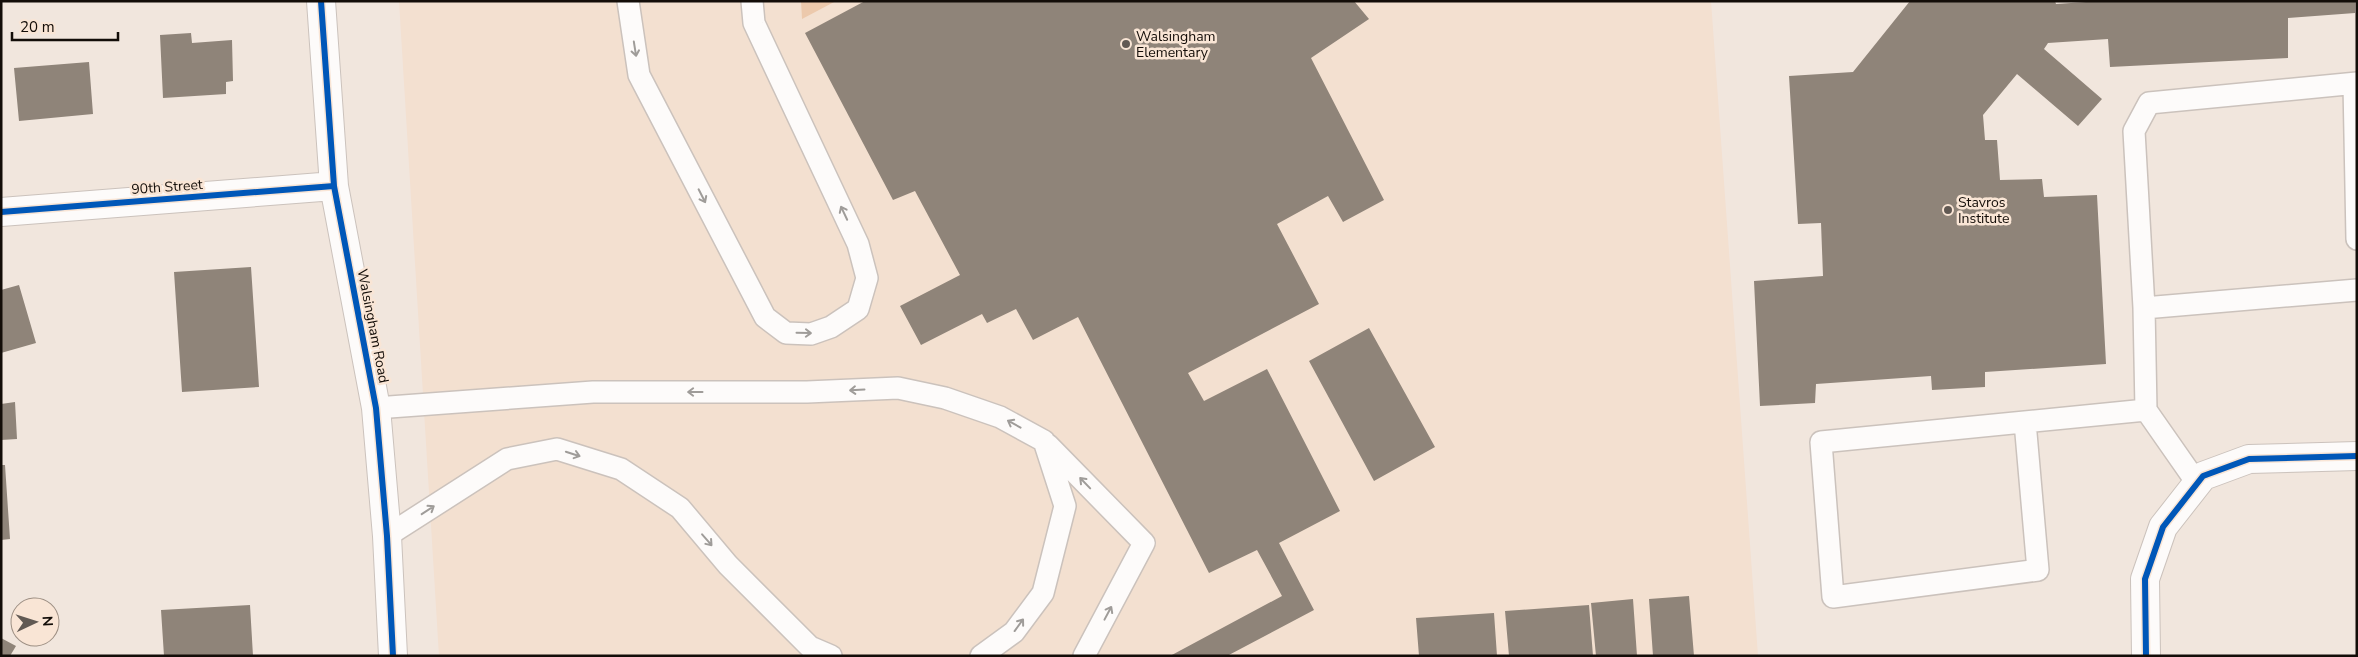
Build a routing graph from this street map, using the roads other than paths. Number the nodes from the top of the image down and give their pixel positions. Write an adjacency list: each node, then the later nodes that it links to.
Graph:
1 (321, 1): 5 (street, Walsingham Road)
2 (628, 1): 3 (lane, one-way to 3)
3 (752, 1)
4 (2356, 84): 7 (lane); 9 (lane)
5 (334, 186): 6 (street, 90th Street); 10 (street, Walsingham Road)
6 (1, 212)
7 (2357, 239)
8 (2357, 290): 9 (lane)
9 (2144, 308): 11 (lane)
10 (376, 408): 13 (lane, one-way to 10); 16 (street, Walsingham Road)
11 (2146, 410): 12 (lane); 15 (lane)
12 (2025, 422): 12 (lane)
13 (1044, 441): 19 (lane, one-way to 13); 20 (lane, one-way to 13)
14 (2357, 456): 15 (street)
15 (2197, 483): 21 (street)
16 (387, 536): 17 (street, Walsingham Road); 18 (lane, one-way to 18)
17 (393, 656)
18 (831, 656)
19 (981, 656)
20 (1084, 656)
21 (2146, 656)

